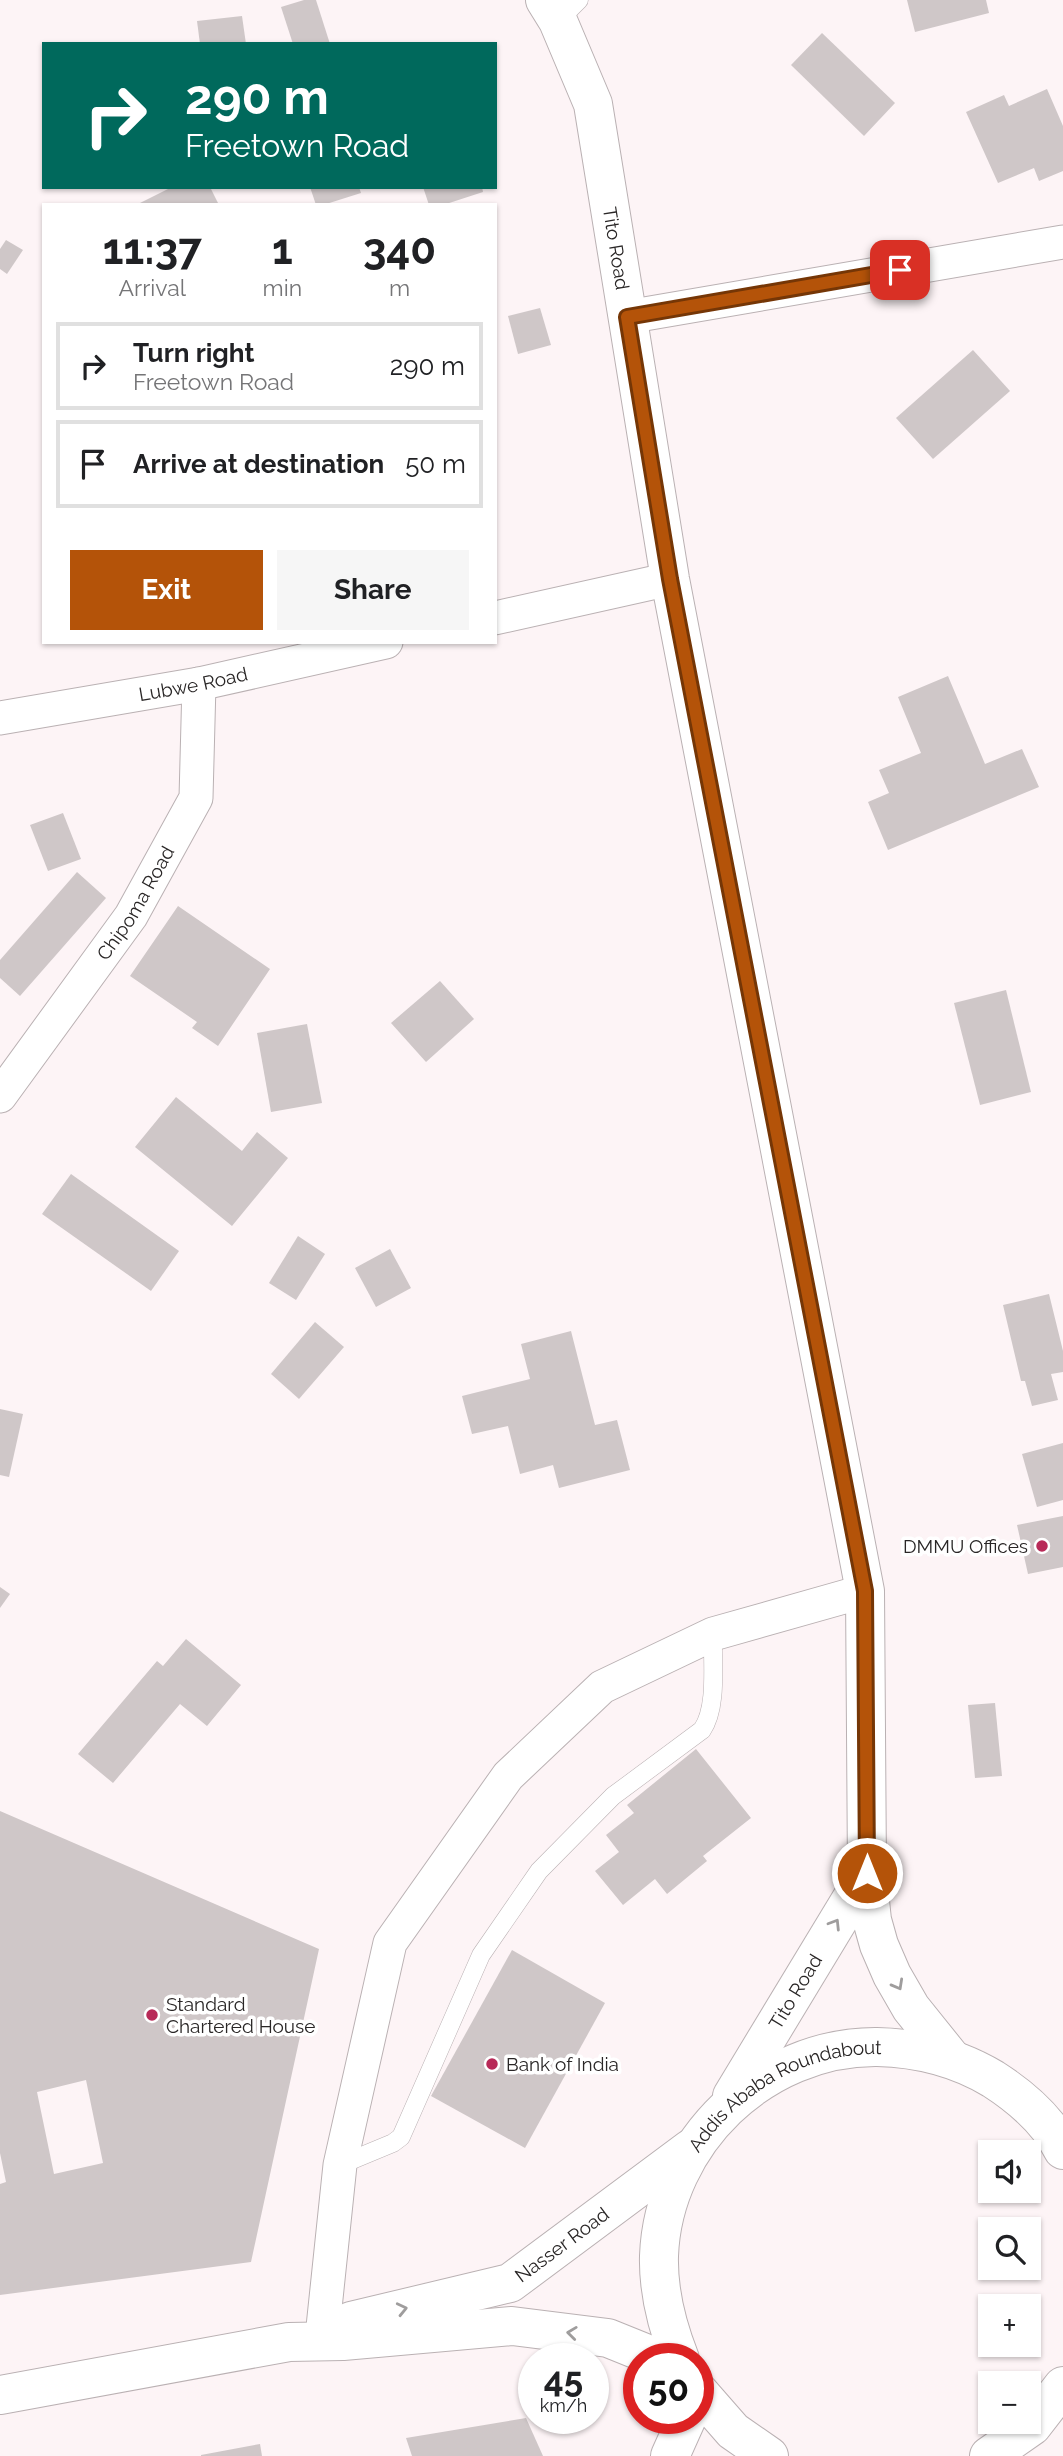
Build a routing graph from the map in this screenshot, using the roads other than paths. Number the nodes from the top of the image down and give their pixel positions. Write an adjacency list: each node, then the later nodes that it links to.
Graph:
1 (561, 7): 3 (main road, Tito Road)
2 (1063, 242): 3 (street)
3 (627, 317): 4 (main road, Tito Road)
4 (670, 579): 5 (street); 10 (main road, Tito Road)
5 (497, 618)
6 (377, 644): 7 (street, Lubwe Road)
7 (199, 684): 8 (street, Lubwe Road); 9 (street, Chipoma Road)
8 (0, 718)
9 (0, 1096)
10 (865, 1591): 11 (street); 12 (main road, Tito Road)
11 (713, 1634): 17 (lane); 17 (street)
12 (867, 1873): 13 (main road, Tito Road, one-way to 13); 14 (main road, Tito Road, one-way to 12)
13 (952, 2059): 14 (main road, Addis Ababa Roundabout); 15 (main road, Addis Ababa Roundabout)
14 (724, 2109): 16 (main road, Addis Ababa Roundabout)
15 (1060, 2140)
16 (695, 2145): 18 (main road, Nasser Road, one-way to 16); 19 (main road, Addis Ababa Roundabout)
17 (341, 2165): 18 (street)
18 (306, 2335): 20 (main road, Nasser Road, one-way to 18); 22 (main road, Nasser Road)
19 (674, 2343)
20 (623, 2344)
21 (1063, 2386): 27 (main road)
22 (0, 2395)
23 (714, 2415): 26 (main road)
24 (680, 2434): 25 (main road)
25 (670, 2456)
26 (769, 2456)
27 (989, 2456)

